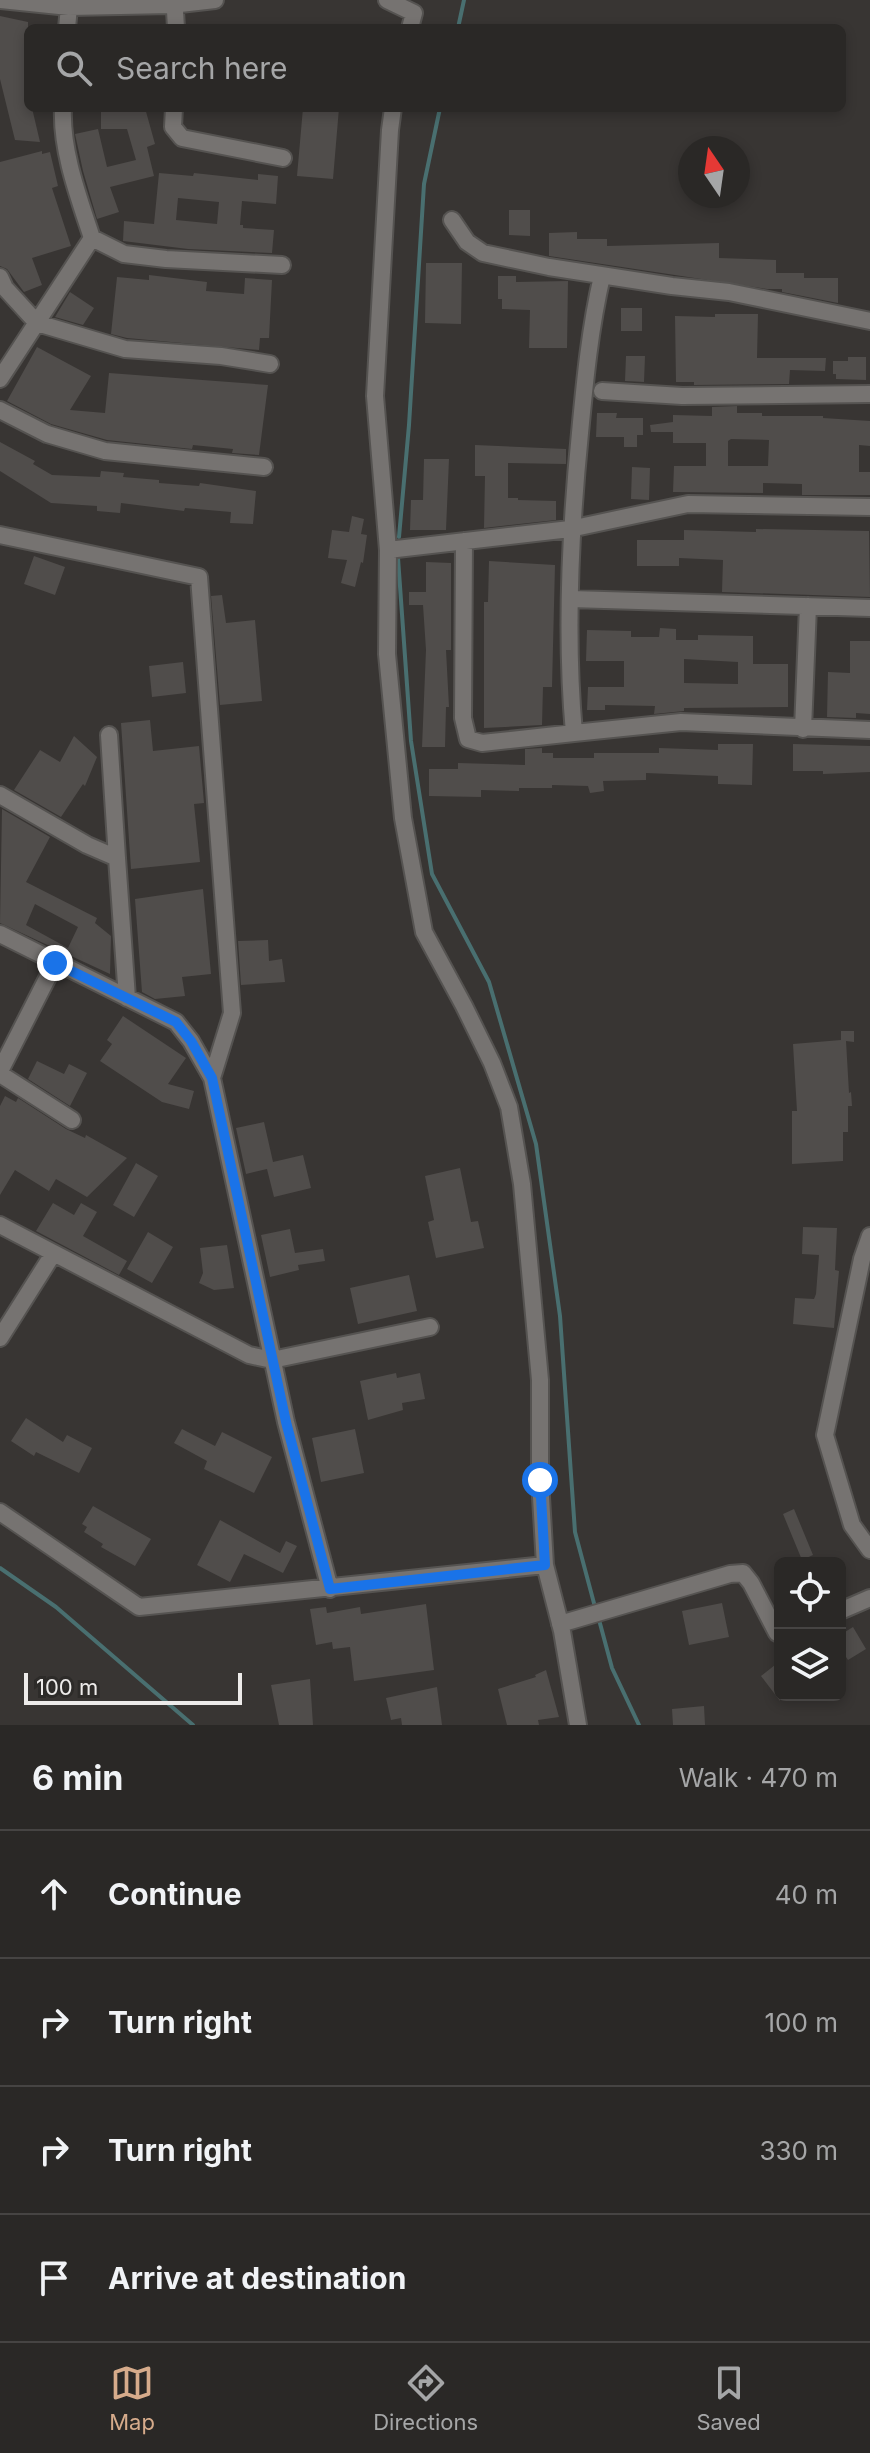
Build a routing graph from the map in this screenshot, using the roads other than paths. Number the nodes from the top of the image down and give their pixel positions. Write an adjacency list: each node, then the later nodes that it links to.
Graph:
1 (0, 0): 5 (street)
2 (215, 0): 4 (street)
3 (387, 0): 6 (street)
4 (171, 5): 5 (street); 8 (street)
5 (69, 7): 7 (street)
6 (413, 14)
7 (67, 24)
8 (176, 24)
9 (63, 112): 14 (street)
10 (174, 112): 12 (street)
11 (392, 112): 30 (street)
12 (283, 158)
13 (452, 220): 16 (street)
14 (92, 238): 15 (street); 19 (street)
15 (282, 265)
16 (602, 276): 18 (street); 27 (street)
17 (0, 277): 19 (street)
18 (870, 321)
19 (37, 323): 20 (street); 21 (street)
20 (270, 364)
21 (0, 379)
22 (602, 391): 23 (street)
23 (870, 394)
24 (0, 410): 25 (street)
25 (264, 467)
26 (870, 507): 27 (street)
27 (570, 529): 29 (street); 31 (street)
28 (0, 535): 44 (street)
29 (464, 541): 30 (street); 36 (street)
30 (388, 550): 55 (street)
31 (571, 599): 32 (street); 36 (street)
32 (808, 606): 33 (street); 34 (street)
33 (870, 608)
34 (803, 729): 35 (street); 36 (street)
35 (870, 730)
36 (574, 733)
37 (109, 735): 39 (street)
38 (0, 795): 39 (street)
39 (117, 858): 42 (street)
40 (0, 934): 41 (street)
41 (55, 963): 42 (street); 43 (street)
42 (127, 998): 44 (street)
43 (0, 1072): 45 (street)
44 (212, 1078): 52 (street)
45 (72, 1120)
46 (0, 1225): 48 (street)
47 (870, 1236): 49 (street)
48 (53, 1254): 51 (street); 52 (street)
49 (866, 1263): 54 (street)
50 (430, 1327): 52 (street)
51 (0, 1338)
52 (272, 1360): 56 (street)
53 (0, 1512): 56 (street)
54 (870, 1550)
55 (545, 1565): 56 (street); 59 (street)
56 (330, 1589)
57 (870, 1598): 58 (street)
58 (846, 1608)
59 (560, 1624): 60 (street); 61 (street)
60 (775, 1629)
61 (578, 1725)

